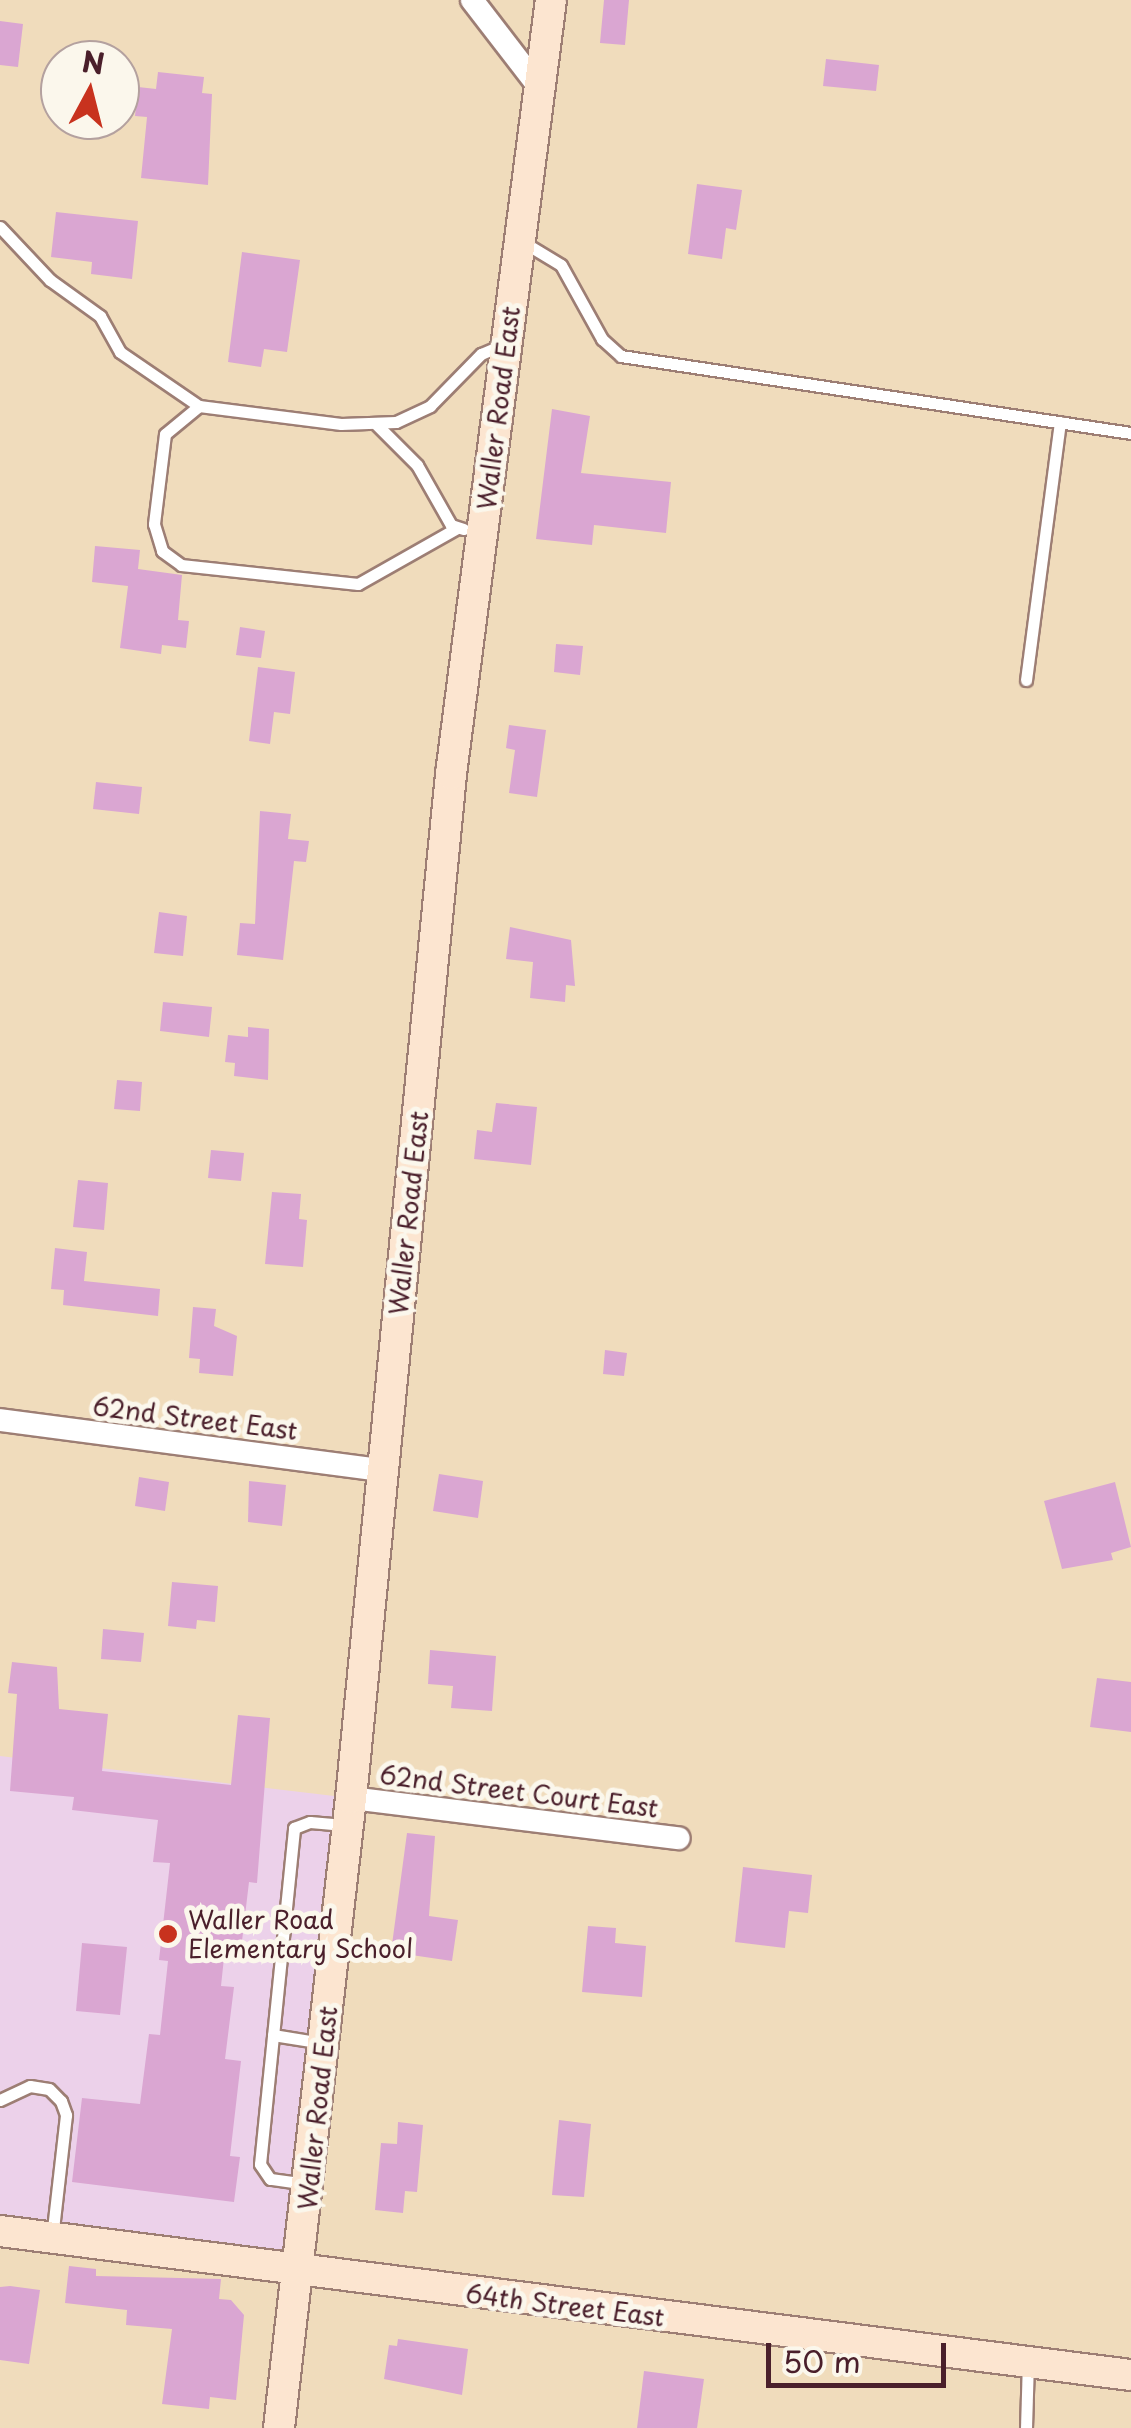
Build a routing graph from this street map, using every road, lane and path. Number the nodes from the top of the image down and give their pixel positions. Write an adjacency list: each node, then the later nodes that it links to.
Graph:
1 (472, 0): 3 (street)
2 (551, 0): 3 (street, Waller Road East)
3 (539, 86): 5 (street, Waller Road East)
4 (0, 226): 7 (lane)
5 (519, 240): 6 (street, Waller Road East); 8 (lane)
6 (506, 343): 9 (lane); 11 (street, Waller Road East)
7 (200, 406): 9 (lane); 11 (lane)
8 (1060, 422): 10 (lane); 12 (lane)
9 (376, 424): 11 (lane)
10 (1131, 433)
11 (470, 531): 14 (street, Waller Road East)
12 (1026, 680)
13 (0, 1420): 14 (street, 62nd Street East)
14 (382, 1470): 15 (street, Waller Road East)
15 (350, 1812): 16 (street, 62nd Street Court East); 17 (lane); 18 (street, Waller Road East)
16 (680, 1838)
17 (273, 2035): 18 (lane); 20 (lane)
18 (324, 2043): 20 (street, Waller Road East)
19 (0, 2100): 22 (lane)
20 (308, 2184): 23 (street, Waller Road East)
21 (0, 2231): 22 (street, 64th Street East)
22 (52, 2237): 23 (street, 64th Street East)
23 (299, 2271): 24 (street, 64th Street East); 26 (street, Waller Road East)
24 (1028, 2362): 25 (street, 64th Street East); 27 (lane)
25 (1131, 2375)
26 (279, 2428)
27 (1026, 2428)

